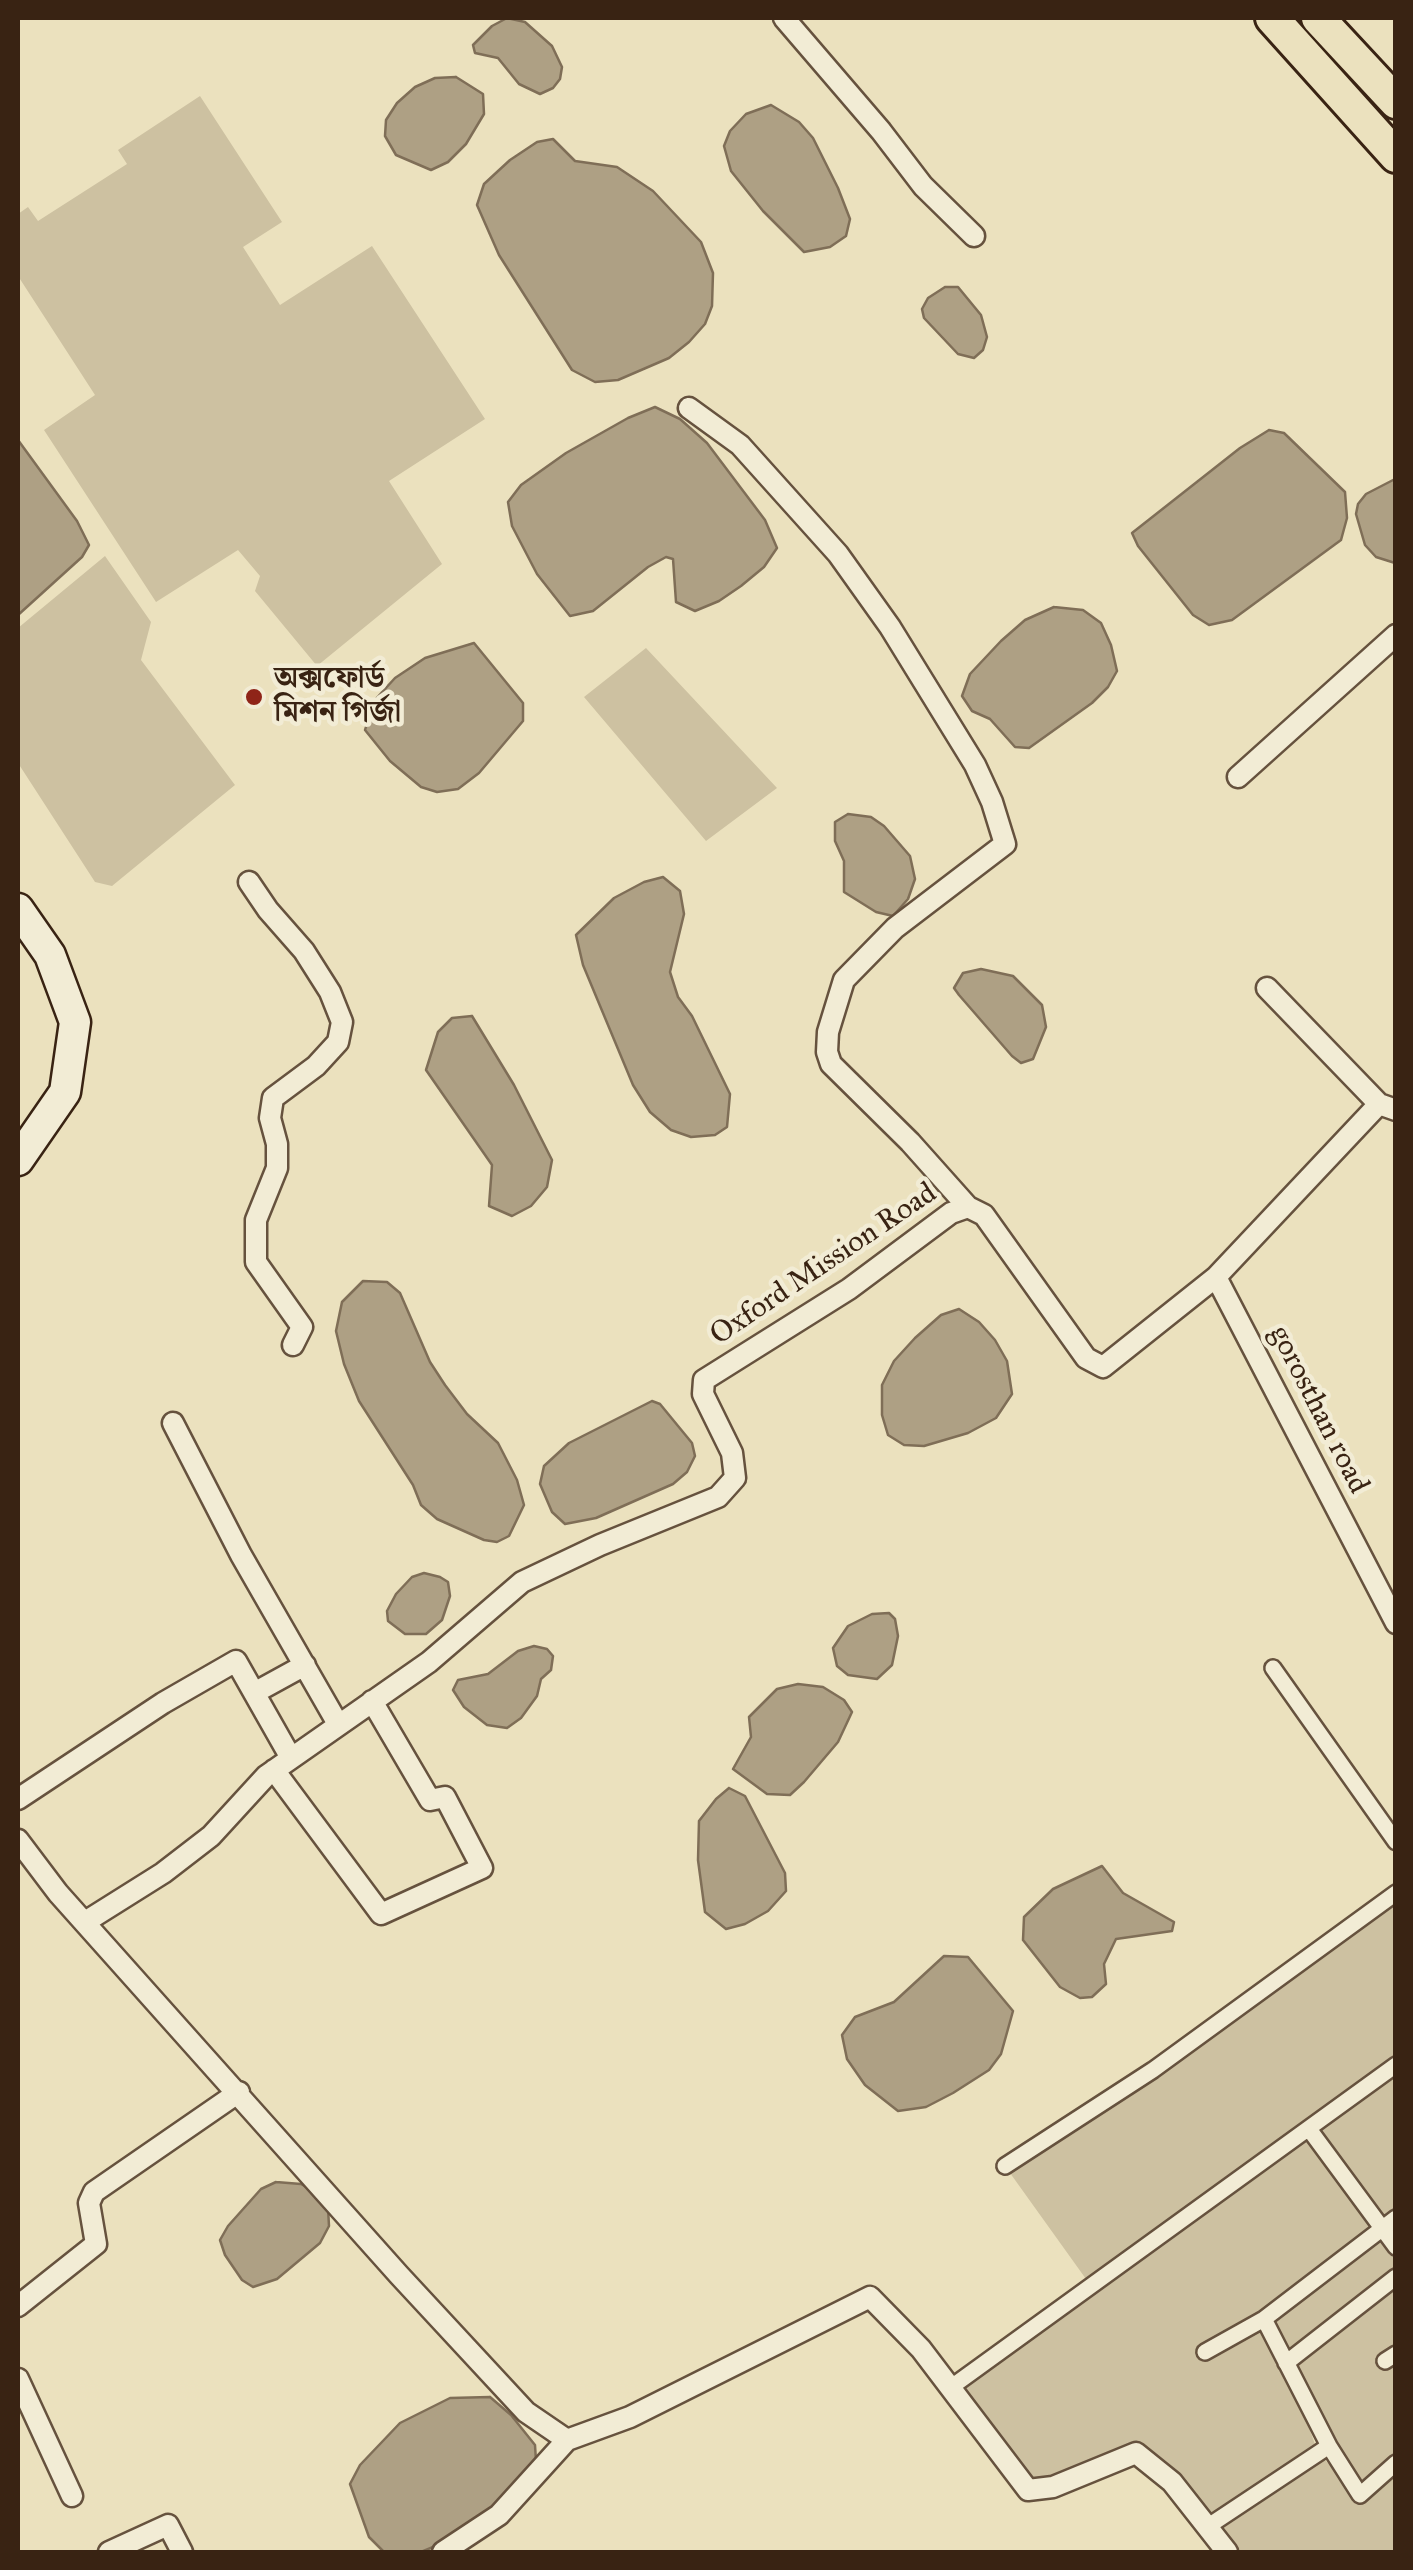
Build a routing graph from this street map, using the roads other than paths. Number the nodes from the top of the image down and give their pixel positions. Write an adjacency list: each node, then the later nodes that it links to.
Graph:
1 (784, 18): 6 (street)
2 (1272, 18): 5 (main road)
3 (1318, 18): 4 (main road)
4 (1396, 102)
5 (1396, 156)
6 (974, 236)
7 (689, 408): 15 (street)
8 (1396, 635): 9 (street)
9 (1238, 777)
10 (249, 882): 17 (street)
11 (18, 909): 14 (main road)
12 (1267, 988): 13 (street)
13 (1387, 1107): 16 (street, Oxford Mission Road)
14 (18, 1160)
15 (968, 1208): 16 (street, Oxford Mission Road); 23 (street, Oxford Mission Road)
16 (1216, 1277): 19 (street, gorosthan road)
17 (294, 1346)
18 (173, 1423): 20 (street)
19 (1396, 1623)
20 (305, 1665): 22 (street); 24 (street)
21 (1274, 1668): 28 (street)
22 (254, 1693): 25 (street); 26 (street)
23 (372, 1701): 24 (street, Oxford Mission Road); 25 (street)
24 (338, 1724): 25 (street, Oxford Mission Road)
25 (282, 1764): 30 (street, Oxford Mission Road)
26 (18, 1800)
27 (18, 1840): 30 (street)
28 (1396, 1842)
29 (1396, 1893): 34 (street)
30 (84, 1922): 32 (street)
31 (1396, 2065): 33 (street)
32 (239, 2092): 39 (street); 45 (street)
33 (1309, 2128): 36 (street); 44 (street)
34 (1005, 2166)
35 (1396, 2218): 36 (street)
36 (1382, 2228): 37 (street); 40 (street)
37 (1396, 2247)
38 (1396, 2277): 42 (street)
39 (18, 2306)
40 (1264, 2320): 41 (street); 42 (street)
41 (1205, 2352)
42 (1286, 2363): 46 (street)
43 (18, 2379): 48 (street)
44 (950, 2388): 45 (street); 49 (street)
45 (567, 2440): 52 (street)
46 (1329, 2446): 47 (street); 49 (street)
47 (1396, 2463)
48 (72, 2496)
49 (1207, 2527): 53 (street)
50 (109, 2552): 51 (street)
51 (182, 2552)
52 (442, 2552)
53 (1227, 2552)

